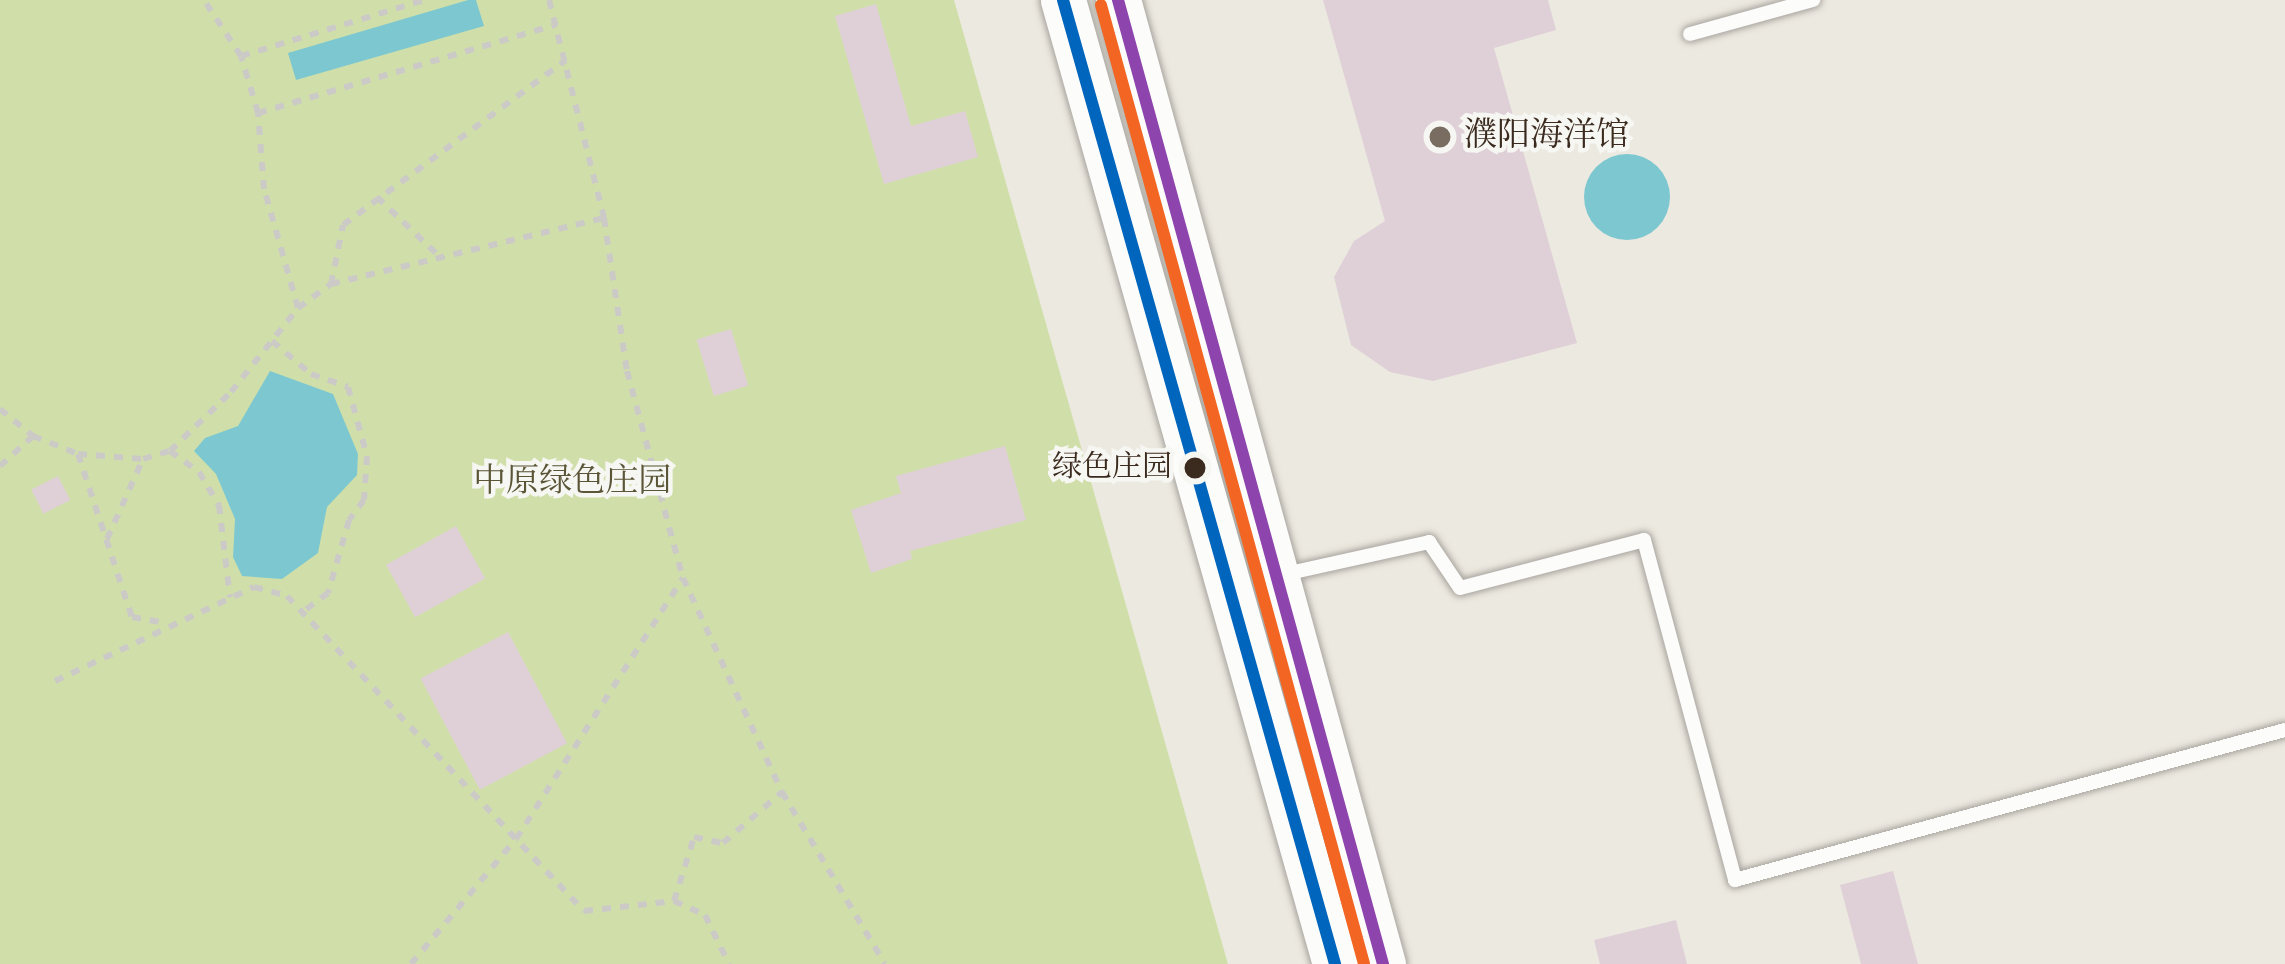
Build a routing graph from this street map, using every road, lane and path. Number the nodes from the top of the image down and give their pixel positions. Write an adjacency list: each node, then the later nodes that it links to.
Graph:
1 (204, 0): 9 (path)
2 (424, 0): 9 (path)
3 (549, 0): 7 (path)
4 (1063, 0): 38 (main road)
5 (1118, 0): 25 (main road)
6 (1813, 0): 8 (lane)
7 (556, 25): 10 (path); 11 (path)
8 (1690, 34)
9 (241, 56): 11 (path)
10 (566, 60): 12 (path); 13 (path)
11 (258, 113): 16 (path)
12 (376, 196): 14 (path); 15 (path)
13 (604, 218): 14 (path); 26 (path)
14 (441, 258): 15 (path)
15 (331, 284): 16 (path)
16 (298, 308): 17 (path)
17 (272, 341): 20 (path); 28 (path)
18 (0, 409): 19 (path)
19 (33, 436): 21 (path); 23 (path)
20 (170, 451): 22 (path); 27 (path)
21 (78, 454): 22 (path); 24 (path)
22 (142, 459): 24 (path)
23 (0, 466)
24 (106, 542): 29 (path)
25 (1276, 576): 31 (lane); 39 (main road)
26 (683, 578): 32 (path); 33 (path)
27 (230, 597): 28 (path); 29 (path)
28 (303, 612): 33 (path)
29 (171, 624): 30 (path)
30 (55, 681)
31 (2285, 730)
32 (782, 792): 34 (path); 37 (path)
33 (516, 839): 34 (path); 35 (path)
34 (674, 901): 36 (path)
35 (411, 964)
36 (729, 964)
37 (886, 964)
38 (1335, 964)
39 (1383, 964)

